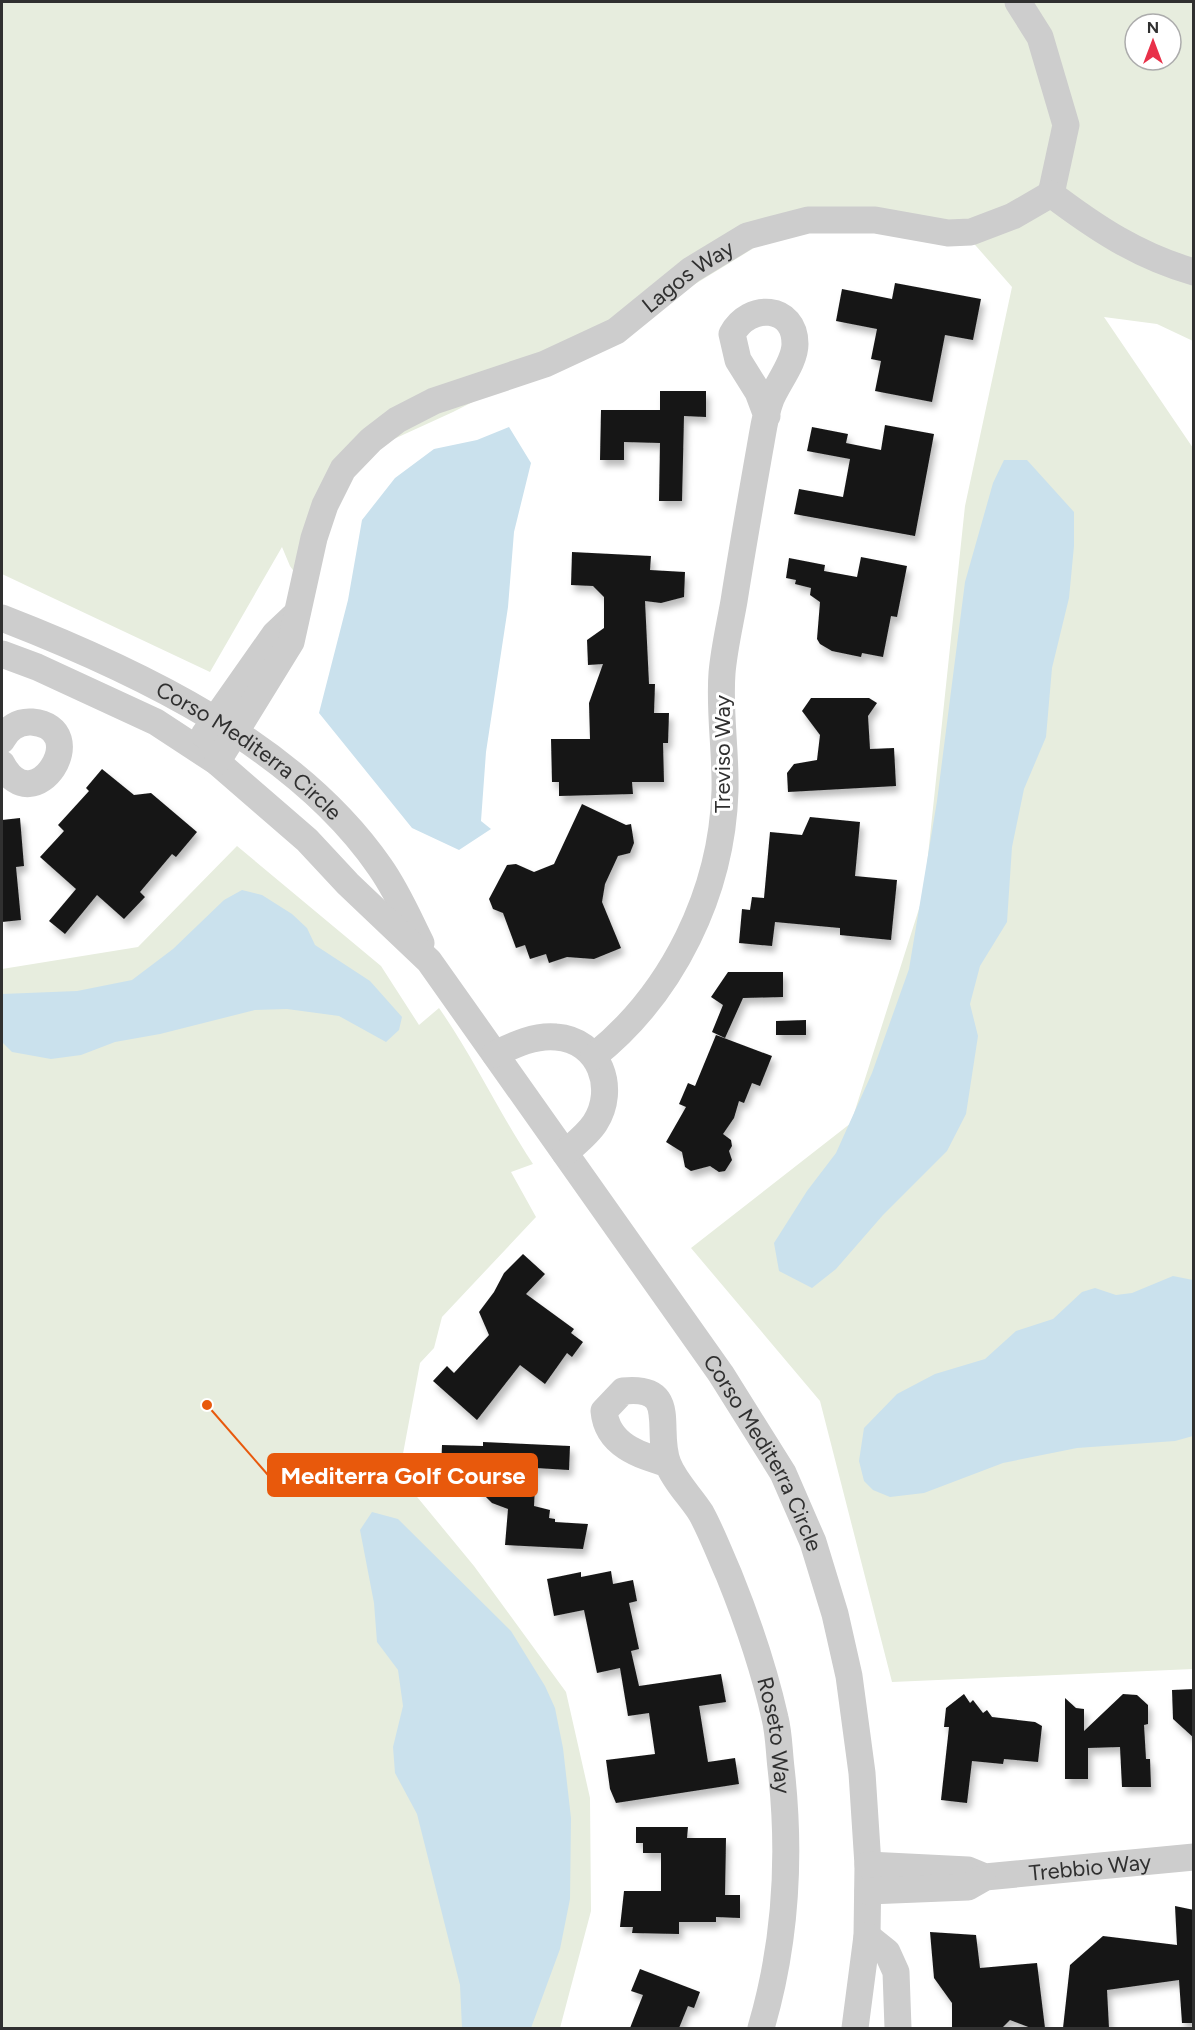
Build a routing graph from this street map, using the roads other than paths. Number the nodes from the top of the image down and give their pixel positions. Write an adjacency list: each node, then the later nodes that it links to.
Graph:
1 (1018, 2): 2 (street)
2 (1051, 194): 3 (street); 7 (street, Lagos Way)
3 (1194, 272)
4 (767, 416): 13 (street, Treviso Way)
5 (2, 618): 7 (street, Corso Mediterra Circle)
6 (2, 654): 9 (street, Corso Mediterra Circle)
7 (225, 725): 9 (street, Lagos Way); 11 (street, Corso Mediterra Circle)
8 (2, 740): 10 (street)
9 (206, 755): 11 (street, Corso Mediterra Circle)
10 (2, 764)
11 (429, 961): 12 (street, Corso Mediterra Circle)
12 (495, 1054): 13 (street); 14 (street, Corso Mediterra Circle)
13 (594, 1056): 14 (street)
14 (566, 1153): 17 (street, Corso Mediterra Circle)
15 (668, 1464): 19 (street, Roseto Way)
16 (1194, 1857): 17 (street, Trebbio Way)
17 (868, 1878): 18 (street, Corso Mediterra Circle)
18 (867, 1936): 20 (street, Corso Mediterra Circle); 21 (street)
19 (761, 2028)
20 (855, 2028)
21 (898, 2028)

